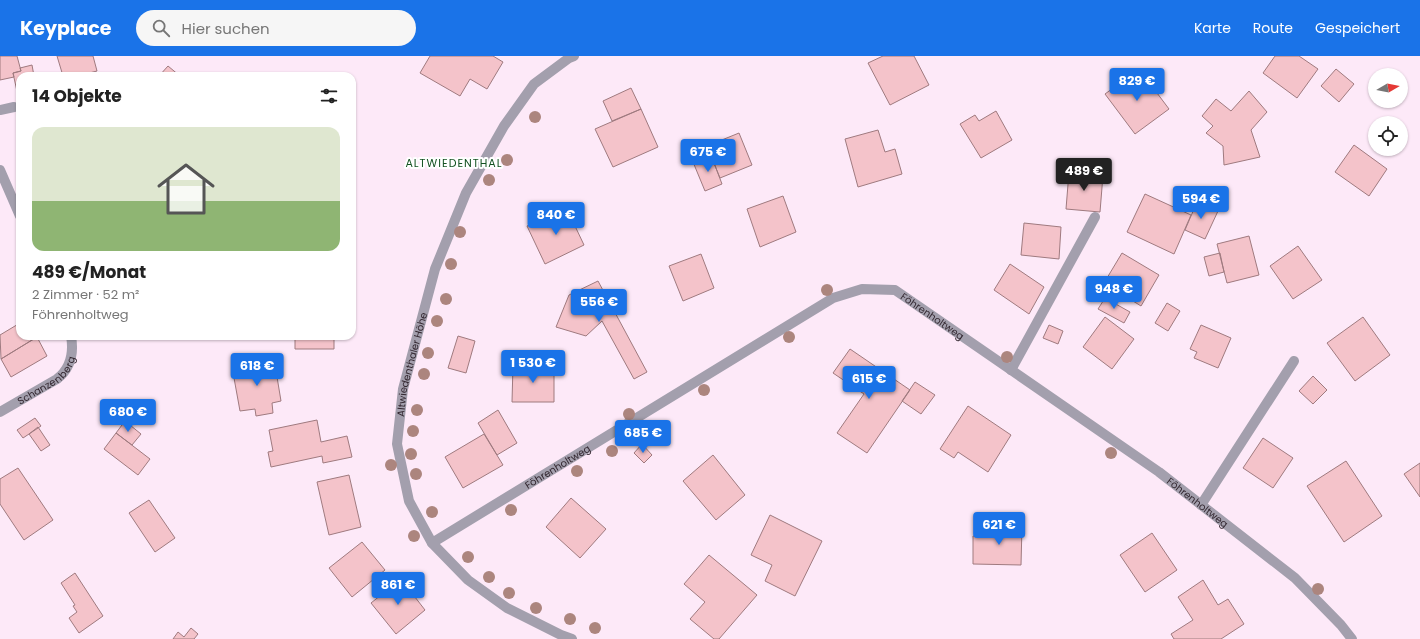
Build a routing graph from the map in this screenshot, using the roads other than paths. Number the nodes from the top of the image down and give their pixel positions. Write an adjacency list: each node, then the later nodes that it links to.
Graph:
1 (570, 57): 12 (street, Altwiedenthaler Höhe)
2 (14, 107): 3 (street)
3 (0, 110)
4 (0, 170): 5 (street)
5 (16, 207)
6 (1095, 217): 9 (street)
7 (72, 340): 10 (street, Schanzenberg)
8 (1294, 361): 11 (street)
9 (1011, 370): 11 (street, Föhrenholtweg); 12 (street, Föhrenholtweg)
10 (0, 412)
11 (1201, 505): 14 (street, Föhrenholtweg)
12 (432, 543): 13 (street, Altwiedenthaler Höhe)
13 (572, 639)
14 (1352, 639)

